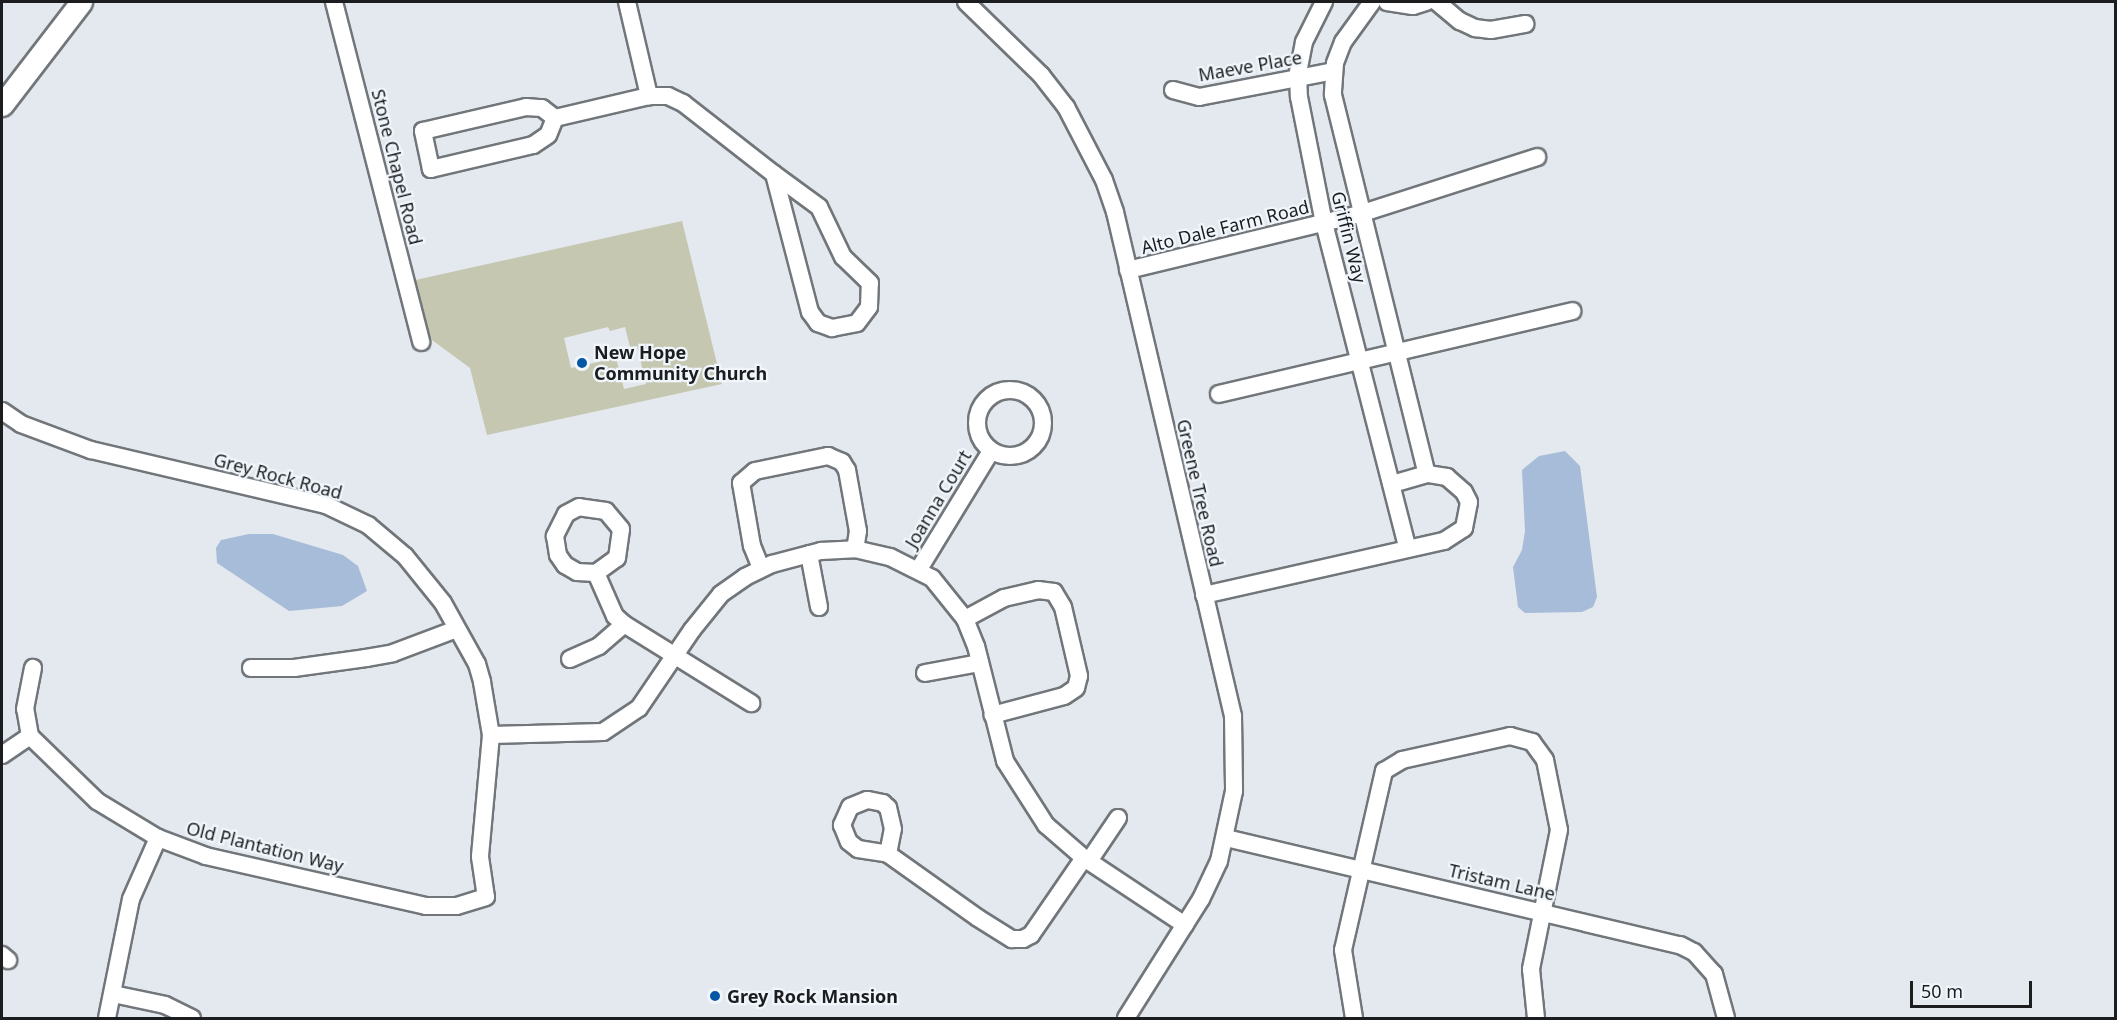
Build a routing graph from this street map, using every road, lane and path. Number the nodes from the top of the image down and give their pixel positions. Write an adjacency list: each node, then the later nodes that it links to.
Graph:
1 (81, 2): 15 (main road)
2 (334, 2): 23 (street, Stone Chapel Road)
3 (627, 2): 14 (street)
4 (966, 2): 21 (street, Greene Tree Road)
5 (1324, 2): 12 (street, Griffin Way)
6 (1372, 2): 11 (street, Griffin Way)
7 (1387, 2): 8 (street)
8 (1426, 2)
9 (1437, 2): 10 (street)
10 (1525, 24)
11 (1334, 71): 12 (street, Maeve Place); 19 (street, Griffin Way)
12 (1298, 78): 13 (street, Maeve Place); 20 (street, Griffin Way)
13 (1173, 90)
14 (650, 96): 16 (street); 18 (street)
15 (2, 105)
16 (555, 118): 16 (street)
17 (1538, 156): 19 (street, Alto Dale Farm Road)
18 (774, 174): 18 (street)
19 (1363, 213): 20 (street, Alto Dale Farm Road); 24 (street, Griffin Way)
20 (1324, 223): 21 (street, Alto Dale Farm Road); 25 (street, Griffin Way)
21 (1128, 270): 39 (street, Greene Tree Road)
22 (1572, 311): 24 (street)
23 (421, 342)
24 (1397, 352): 25 (street); 31 (street, Griffin Way)
25 (1360, 361): 26 (street); 32 (street, Griffin Way)
26 (1219, 394)
27 (2, 411): 29 (street, Grey Rock Road)
28 (2, 423): 29 (street, Grey Rock Road)
29 (21, 424): 43 (street, Grey Rock Road)
30 (991, 451): 30 (street, Joanna Court); 37 (street, Joanna Court)
31 (1427, 474): 32 (street); 33 (street)
32 (1391, 484): 33 (street, Griffin Way)
33 (1407, 547): 39 (street)
34 (855, 549): 35 (street); 36 (street); 37 (street)
35 (809, 554): 36 (street); 40 (street)
36 (760, 568): 44 (street)
37 (919, 569): 41 (street)
38 (596, 573): 38 (street); 42 (street)
39 (1204, 595): 57 (street, Greene Tree Road)
40 (819, 607)
41 (965, 619): 46 (street); 51 (street)
42 (624, 624): 44 (street); 45 (street)
43 (457, 629): 48 (street); 52 (street, Grey Rock Road)
44 (674, 656): 50 (street); 52 (street)
45 (570, 659)
46 (980, 663): 49 (street); 51 (street)
47 (33, 668): 53 (street)
48 (251, 668)
49 (926, 673)
50 (751, 703)
51 (992, 715): 59 (street)
52 (491, 735): 61 (street, Grey Rock Road)
53 (30, 736): 54 (street); 56 (street, Old Plantation Way)
54 (2, 755)
55 (1118, 818): 59 (street)
56 (158, 838): 61 (street, Old Plantation Way); 64 (street)
57 (1226, 838): 60 (street, Tristam Lane); 63 (street, Greene Tree Road)
58 (888, 854): 59 (street)
59 (1086, 860): 63 (street)
60 (1360, 869): 62 (street, Tristam Lane); 62 (street); 68 (street)
61 (486, 897)
62 (1543, 911): 69 (street); 70 (street, Tristam Lane)
63 (1185, 925): 67 (street, Greene Tree Road)
64 (113, 994): 65 (street); 66 (street)
65 (108, 1018)
66 (192, 1018)
67 (1126, 1018)
68 (1354, 1018)
69 (1536, 1018)
70 (1726, 1018)

